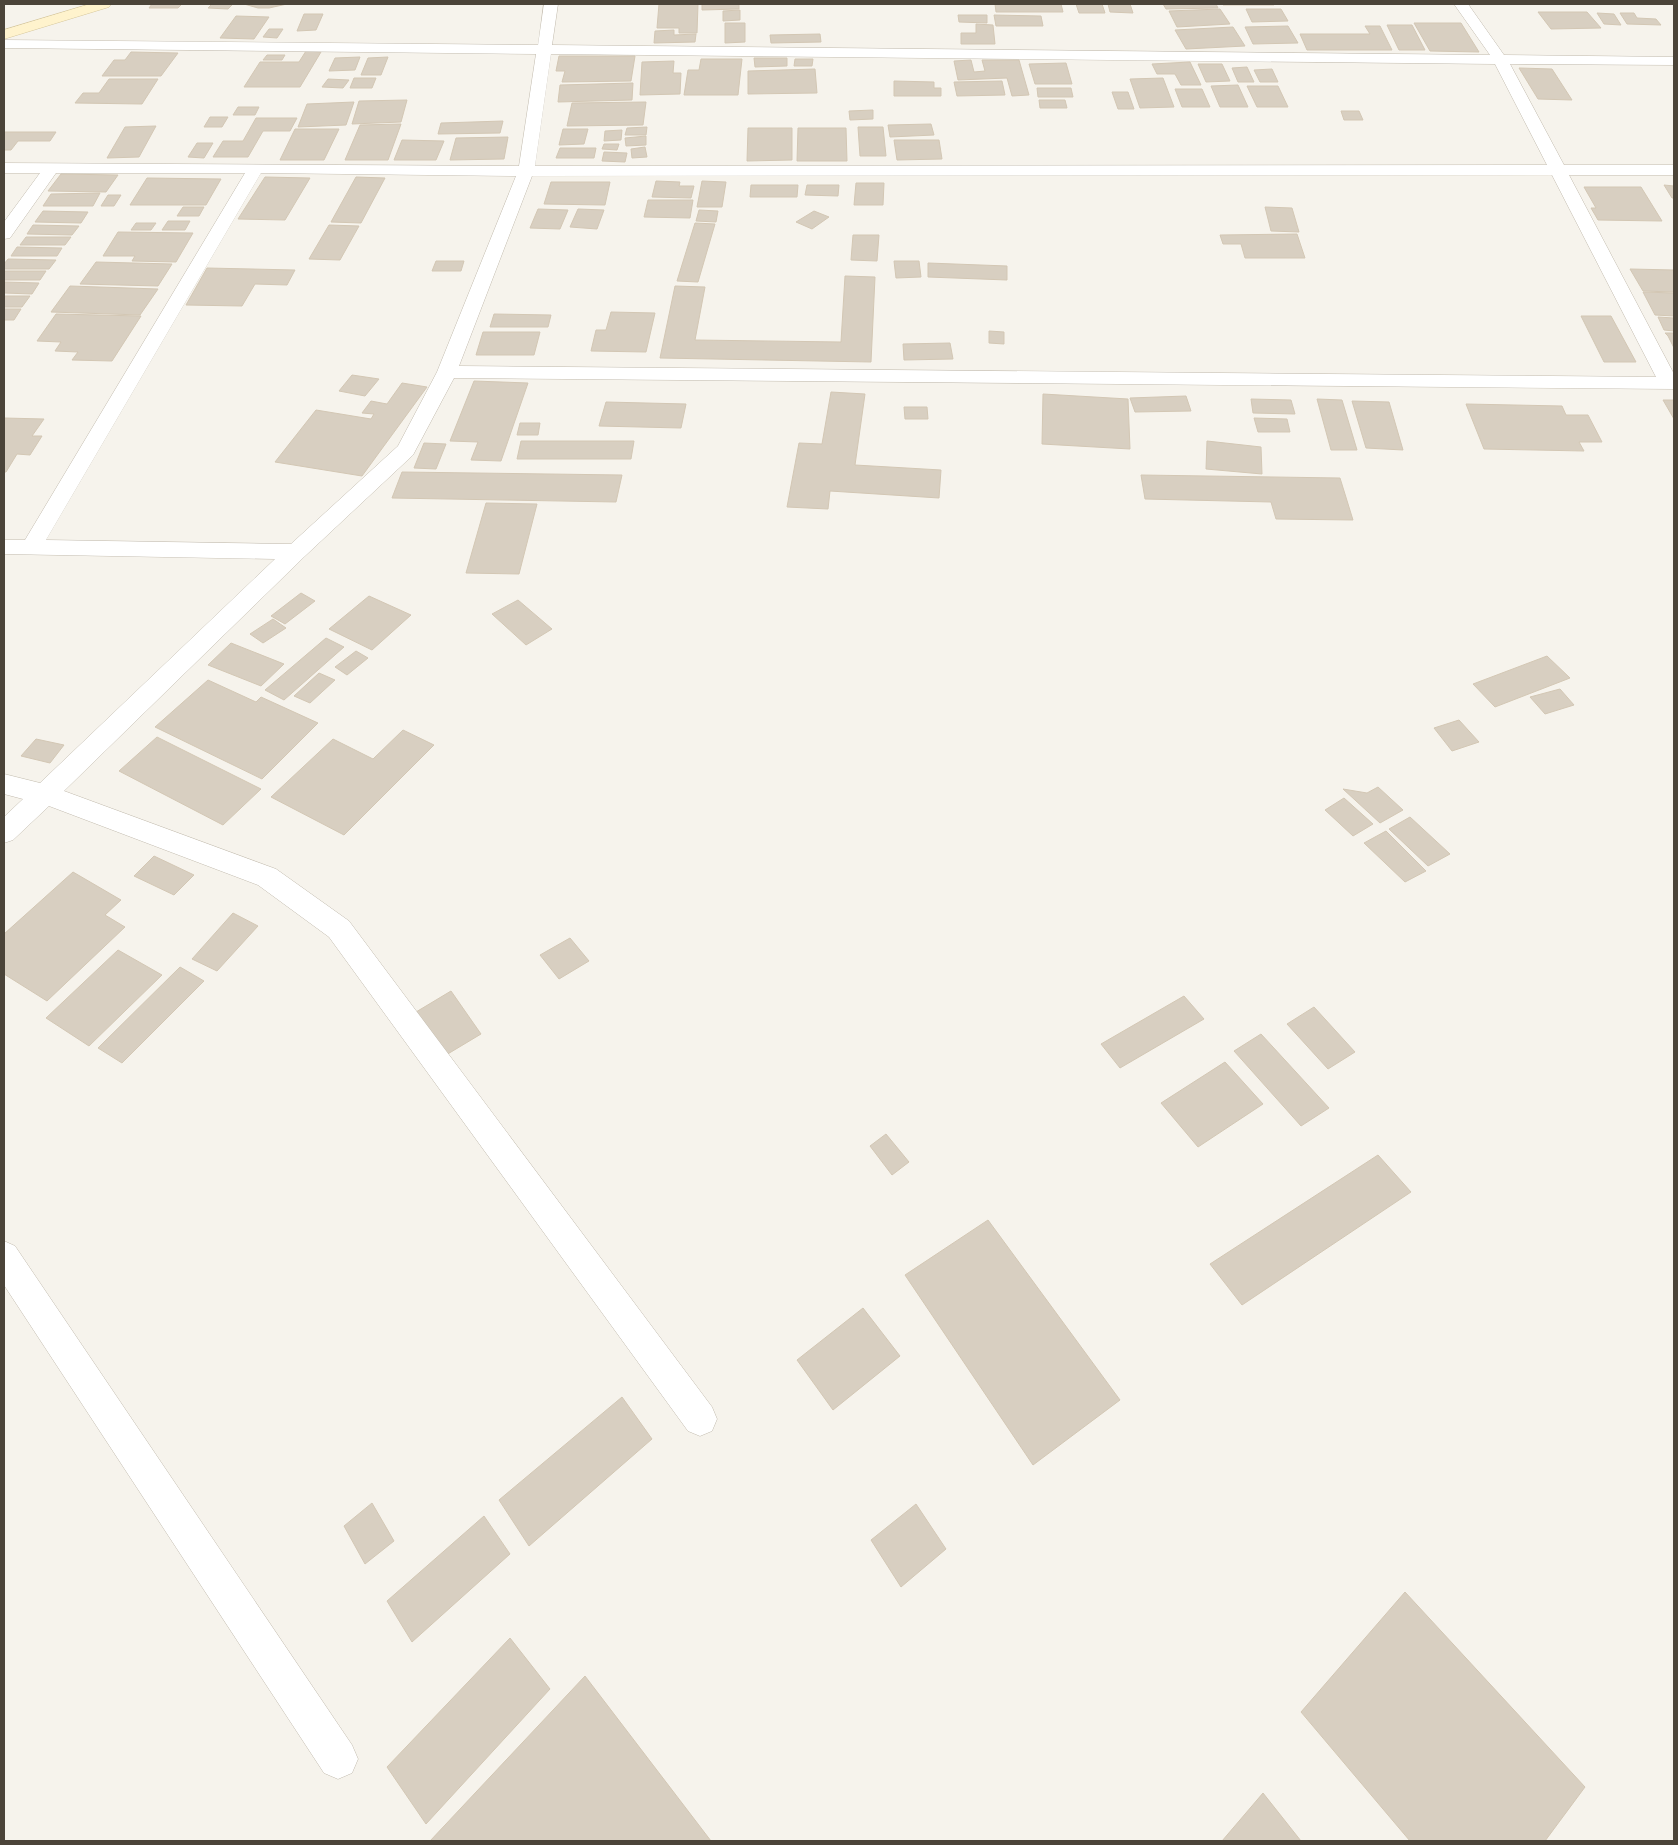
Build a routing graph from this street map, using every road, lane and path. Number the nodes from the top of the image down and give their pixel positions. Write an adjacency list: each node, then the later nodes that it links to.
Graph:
1 (104, 4): 4 (street)
2 (551, 4): 6 (street)
3 (1461, 4): 7 (street)
4 (4, 35)
5 (4, 44): 6 (street)
6 (543, 49): 7 (street); 14 (street)
7 (1500, 60): 8 (street); 12 (street)
8 (1674, 61)
9 (4, 168): 11 (street)
10 (256, 168): 11 (street); 14 (street); 19 (street)
11 (51, 169): 15 (street)
12 (1558, 169): 13 (street); 14 (street); 17 (street)
13 (1674, 170)
14 (526, 171): 16 (street)
15 (4, 234)
16 (447, 372): 17 (street); 20 (street)
17 (1672, 383)
18 (4, 548): 19 (street)
19 (30, 548): 20 (street)
20 (296, 552): 22 (street)
21 (4, 784): 22 (street)
22 (45, 794): 23 (street); 25 (street)
23 (4, 833)
24 (4, 1257): 26 (street)
25 (700, 1419)
26 (338, 1759)

